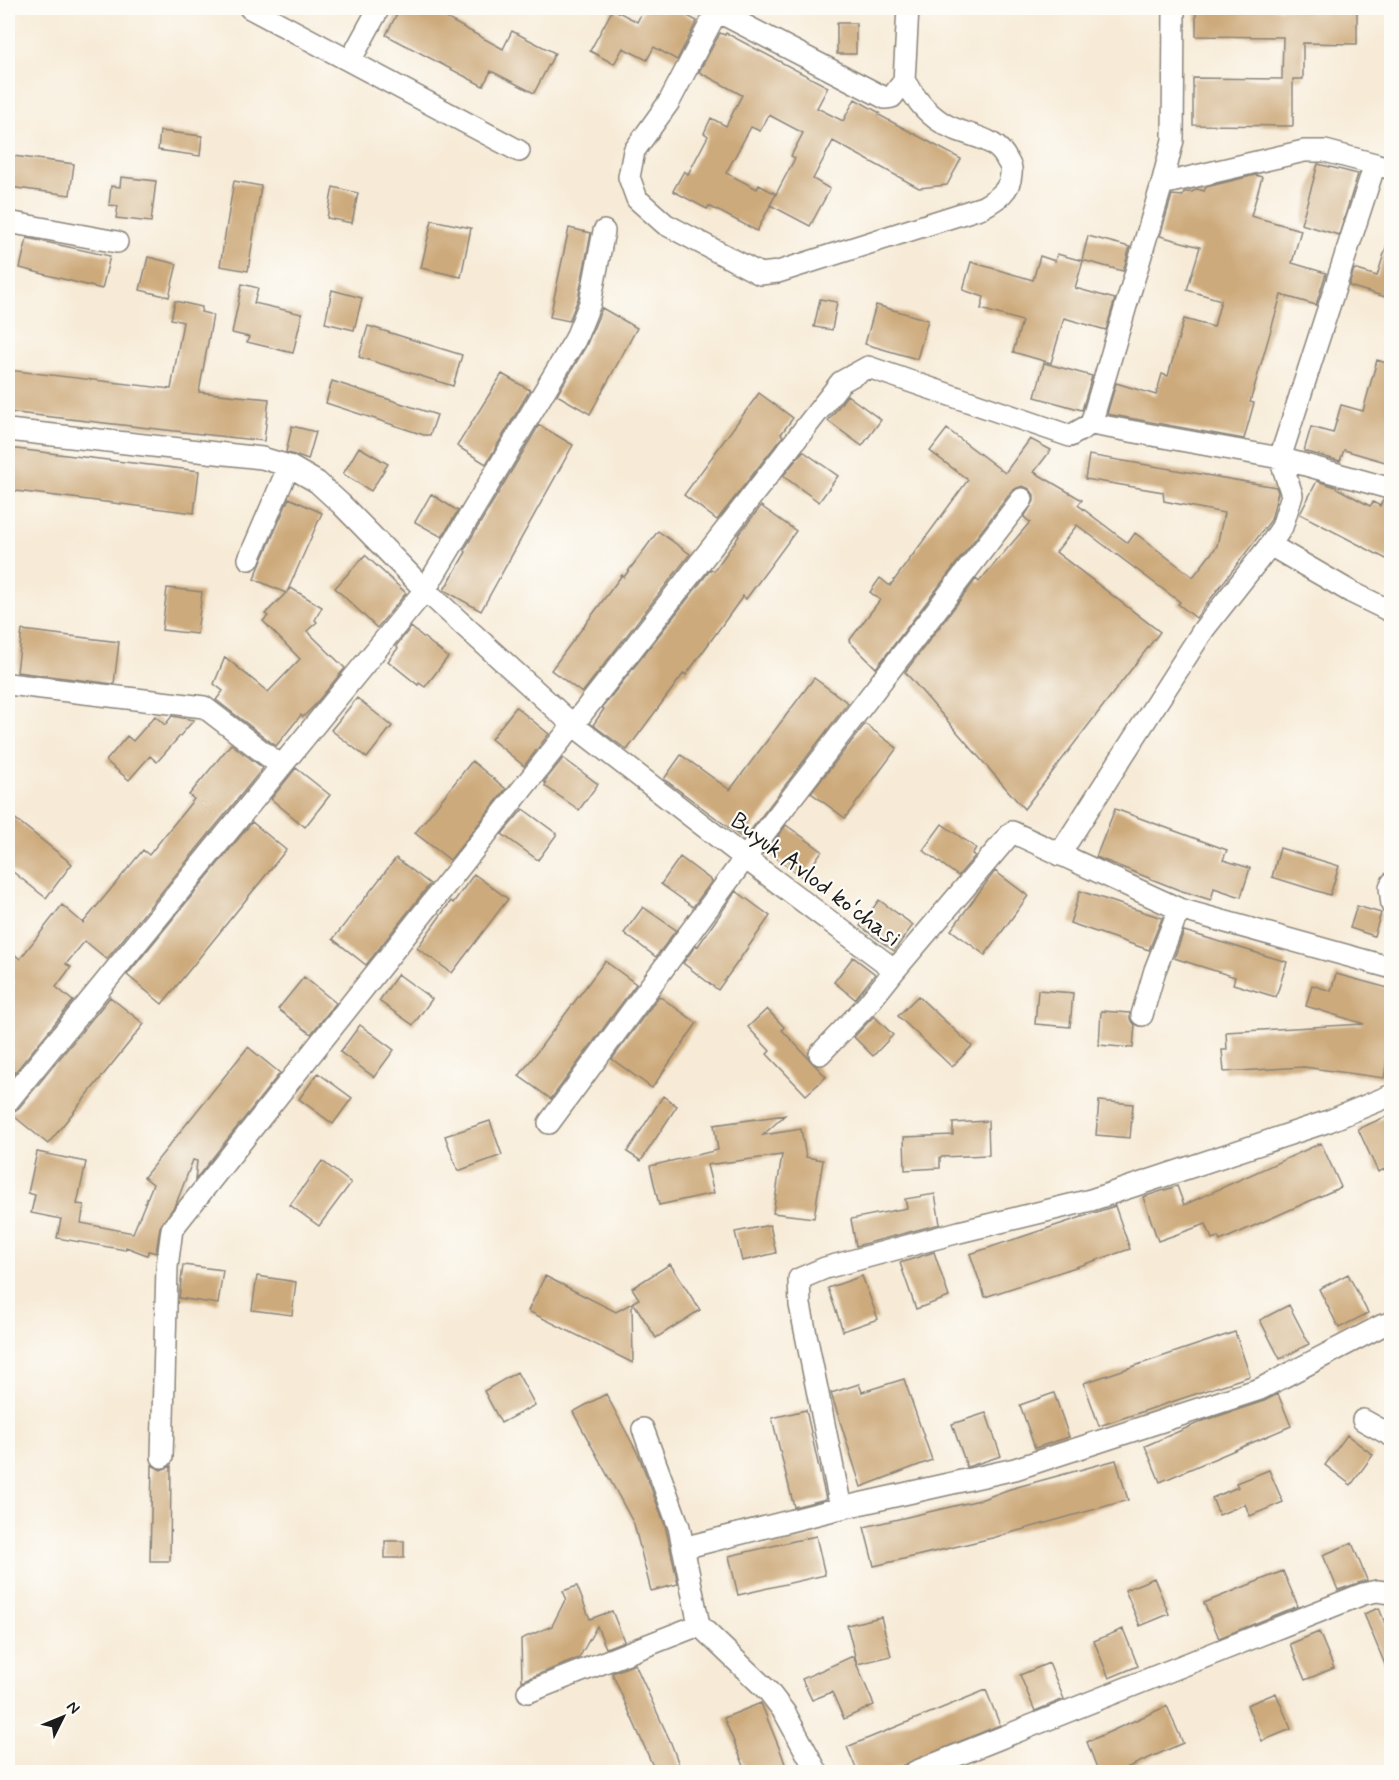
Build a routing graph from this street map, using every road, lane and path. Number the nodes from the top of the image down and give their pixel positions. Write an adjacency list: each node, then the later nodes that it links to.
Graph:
1 (250, 8): 6 (street)
2 (379, 8): 6 (street)
3 (908, 8): 7 (street)
4 (1174, 8): 10 (street)
5 (714, 9): 7 (street); 7 (street)
6 (350, 61): 8 (street)
7 (904, 81)
8 (519, 151)
9 (1383, 166): 10 (street); 16 (street)
10 (1162, 184): 14 (street)
11 (8, 222): 13 (street)
12 (604, 231): 22 (street)
13 (117, 242)
14 (1091, 424): 16 (street); 25 (street)
15 (8, 430): 17 (street, Buyuk Avlod koʻchasi)
16 (1280, 458): 18 (street); 20 (street)
17 (289, 466): 21 (street); 22 (street, Buyuk Avlod koʻchasi)
18 (1392, 489)
19 (1022, 500): 28 (street)
20 (1270, 545): 23 (street); 27 (street)
21 (249, 559)
22 (425, 590): 25 (street, Buyuk Avlod koʻchasi); 26 (street)
23 (1392, 612)
24 (8, 684): 26 (street)
25 (573, 725): 28 (street, Buyuk Avlod koʻchasi); 43 (street)
26 (281, 766): 37 (street)
27 (1059, 855): 31 (street, Buyuk Avlod koʻchasi); 33 (street, Buyuk Avlod koʻchasi)
28 (745, 858): 33 (street, Buyuk Avlod koʻchasi); 38 (street)
29 (1392, 883): 30 (street)
30 (1392, 905)
31 (1179, 909): 32 (street, Buyuk Avlod koʻchasi); 34 (street)
32 (1392, 968)
33 (895, 970): 35 (street)
34 (1142, 1015)
35 (820, 1054)
36 (1392, 1095): 44 (street)
37 (8, 1101)
38 (549, 1123)
39 (1392, 1323): 44 (street)
40 (1363, 1420): 42 (street)
41 (643, 1429): 45 (street)
42 (1392, 1436)
43 (162, 1457)
44 (841, 1508): 45 (street)
45 (683, 1548): 47 (street)
46 (1392, 1593): 50 (street)
47 (699, 1625): 48 (street); 49 (street)
48 (528, 1692)
49 (817, 1773)
50 (915, 1773)

